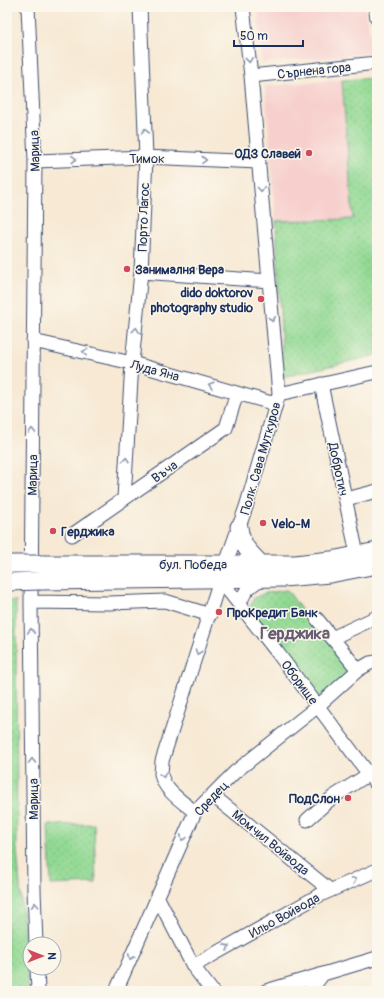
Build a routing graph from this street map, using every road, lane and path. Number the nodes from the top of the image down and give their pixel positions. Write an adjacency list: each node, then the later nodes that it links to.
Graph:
1 (28, 7): 9 (street, Марица)
2 (140, 7): 8 (street, Порто Лагос, one-way to 2)
3 (243, 7): 7 (street, Полк. Сава Муткуров, one-way to 7)
4 (375, 7): 5 (street)
5 (377, 18)
6 (377, 63): 7 (street, Сърнена гора)
7 (251, 76): 10 (street, Полк. Сава Муткуров)
8 (146, 157): 9 (street, Тимок, one-way to 8); 10 (street, Тимок, one-way to 10); 11 (street, Порто Лагос)
9 (35, 161): 13 (street, Марица)
10 (258, 162): 12 (street, Полк. Сава Муткуров, one-way to 12)
11 (141, 272): 12 (street); 14 (street, Порто Лагос, one-way to 11)
12 (269, 281): 18 (street, Полк. Сава Муткуров, one-way to 18)
13 (33, 341): 14 (street, Луда Яна, one-way to 13); 32 (street, Марица, one-way to 13)
14 (132, 363): 17 (street, Луда Яна, one-way to 14); 20 (street, Порто Лагос, one-way to 14)
15 (377, 372): 16 (street)
16 (321, 384): 18 (street); 21 (street, Добротич)
17 (237, 393): 18 (street, Луда Яна); 20 (street, Въча)
18 (277, 399): 22 (street, Полк. Сава Муткуров)
19 (377, 491): 21 (street)
20 (124, 499): 23 (street, Въча)
21 (346, 499): 25 (street, Добротич)
22 (239, 527): 27 (street, Полк. Сава Муткуров); 29 (main road)
23 (72, 535)
24 (377, 551): 25 (main road, бул. Победа)
25 (357, 554): 29 (main road, бул. Победа)
26 (7, 564): 27 (main road, бул. Победа, bridge)
27 (226, 564): 29 (main road, бул. Победа); 30 (street, Полк. Сава Муткуров)
28 (377, 566): 29 (main road, бул. Победа)
29 (261, 572): 30 (main road, бул. Победа); 33 (street)
30 (220, 580): 31 (main road, бул. Победа, bridge); 33 (street, Оборище); 34 (street, Полк. Сава Муткуров)
31 (7, 582)
32 (30, 602): 34 (street); 49 (street, Марица, one-way to 32)
33 (240, 605): 40 (street, Оборище)
34 (210, 615): 44 (street, Полк. Сава Муткуров, one-way to 44)
35 (377, 617): 37 (street)
36 (316, 619): 37 (street)
37 (332, 638): 39 (street)
38 (377, 662): 39 (street, Средец)
39 (358, 670): 40 (street, Средец)
40 (318, 706): 41 (street, Оборище); 43 (street, Средец)
41 (373, 772): 42 (street, Оборище); 45 (street)
42 (377, 785)
43 (212, 795): 44 (street, Средец); 47 (street, Момчил Войвода)
44 (195, 812): 48 (street, Средец, one-way to 48)
45 (307, 820)
46 (377, 870): 47 (street, Ильо Войвода, one-way to 46)
47 (330, 890): 51 (street, Ильо Войвода, one-way to 47)
48 (157, 896): 51 (street); 55 (street, Средец, one-way to 55)
49 (36, 936)
50 (377, 958): 52 (street)
51 (193, 966): 56 (street)
52 (323, 974): 57 (street); 58 (street)
53 (37, 976): 54 (street)
54 (38, 991)
55 (116, 991)
56 (212, 991)
57 (266, 991)
58 (310, 991)

